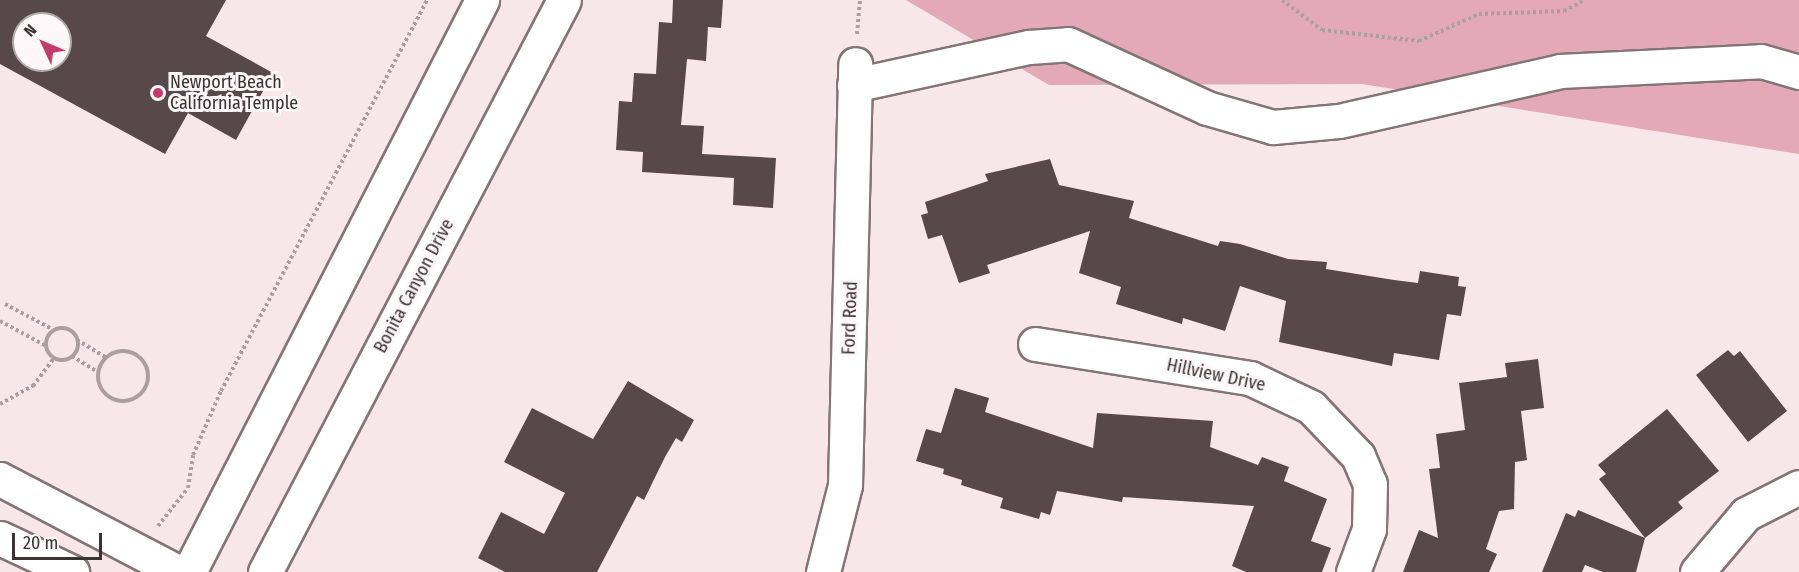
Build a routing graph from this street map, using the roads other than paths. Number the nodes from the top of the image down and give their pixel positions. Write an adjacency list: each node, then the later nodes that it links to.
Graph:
1 (482, 0): 10 (main road)
2 (564, 0): 11 (main road, Bonita Canyon Drive)
3 (1799, 72): 12 (main road, Ford Road)
4 (1035, 344): 13 (main road, Hillview Drive)
5 (0, 479): 9 (main road)
6 (1799, 487): 14 (main road)
7 (0, 538): 8 (main road)
8 (72, 572)
9 (178, 572)
10 (189, 572)
11 (265, 572)
12 (823, 572)
13 (1353, 572)
14 (1697, 572)

